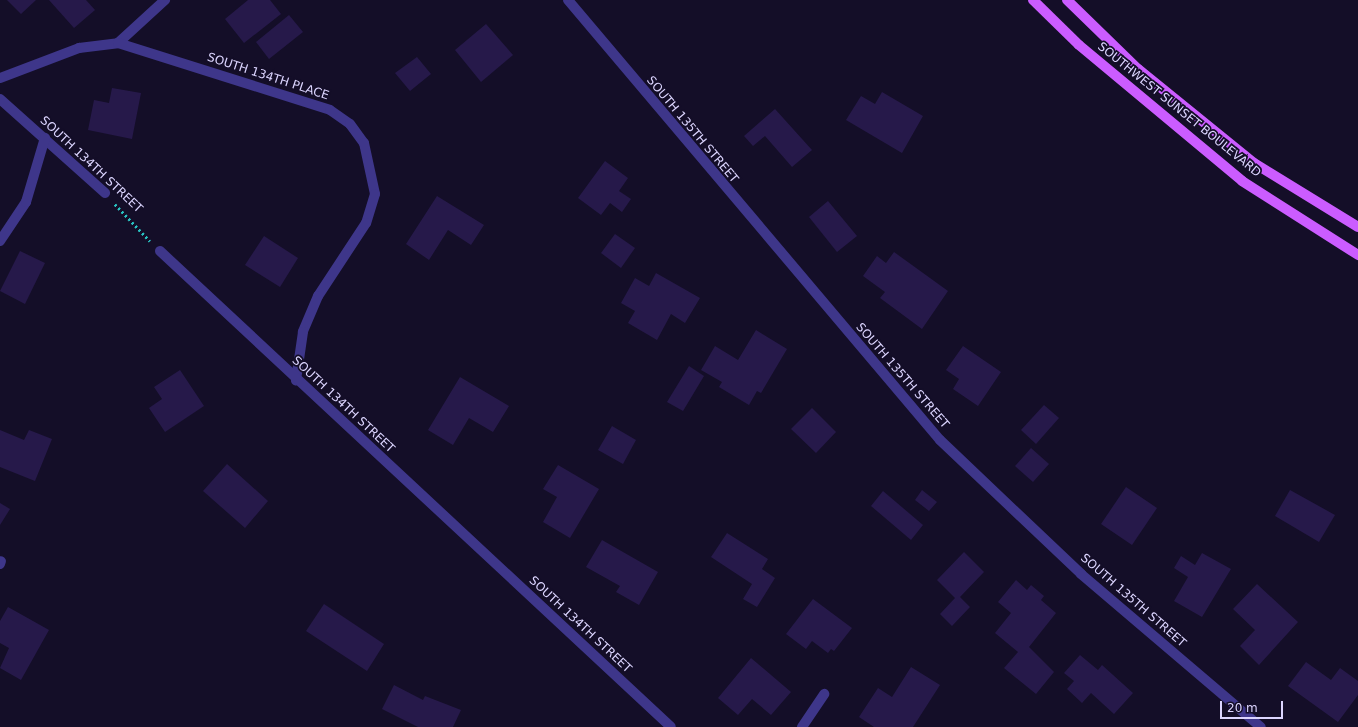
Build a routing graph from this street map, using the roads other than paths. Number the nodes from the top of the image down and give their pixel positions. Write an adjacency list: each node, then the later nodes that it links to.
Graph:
1 (165, 0): 5 (street)
2 (568, 0): 18 (street, SOUTH 135TH STREET)
3 (1033, 0): 13 (main road, SOUTHWEST SUNSET BOULEVARD)
4 (1067, 0): 10 (main road, SOUTHWEST SUNSET BOULEVARD)
5 (118, 43): 6 (street, SOUTH 134TH PLACE); 14 (street, SOUTH 134TH PLACE)
6 (0, 78)
7 (0, 99): 8 (street, SOUTH 134TH STREET)
8 (45, 138): 9 (street, SOUTH 134TH STREET); 11 (street)
9 (105, 193)
10 (1358, 228)
11 (0, 242)
12 (160, 251): 14 (street, SOUTH 134TH STREET)
13 (1358, 255)
14 (296, 380): 16 (street, SOUTH 134TH STREET)
15 (824, 694): 17 (street)
16 (670, 727)
17 (802, 727)
18 (1261, 727)

